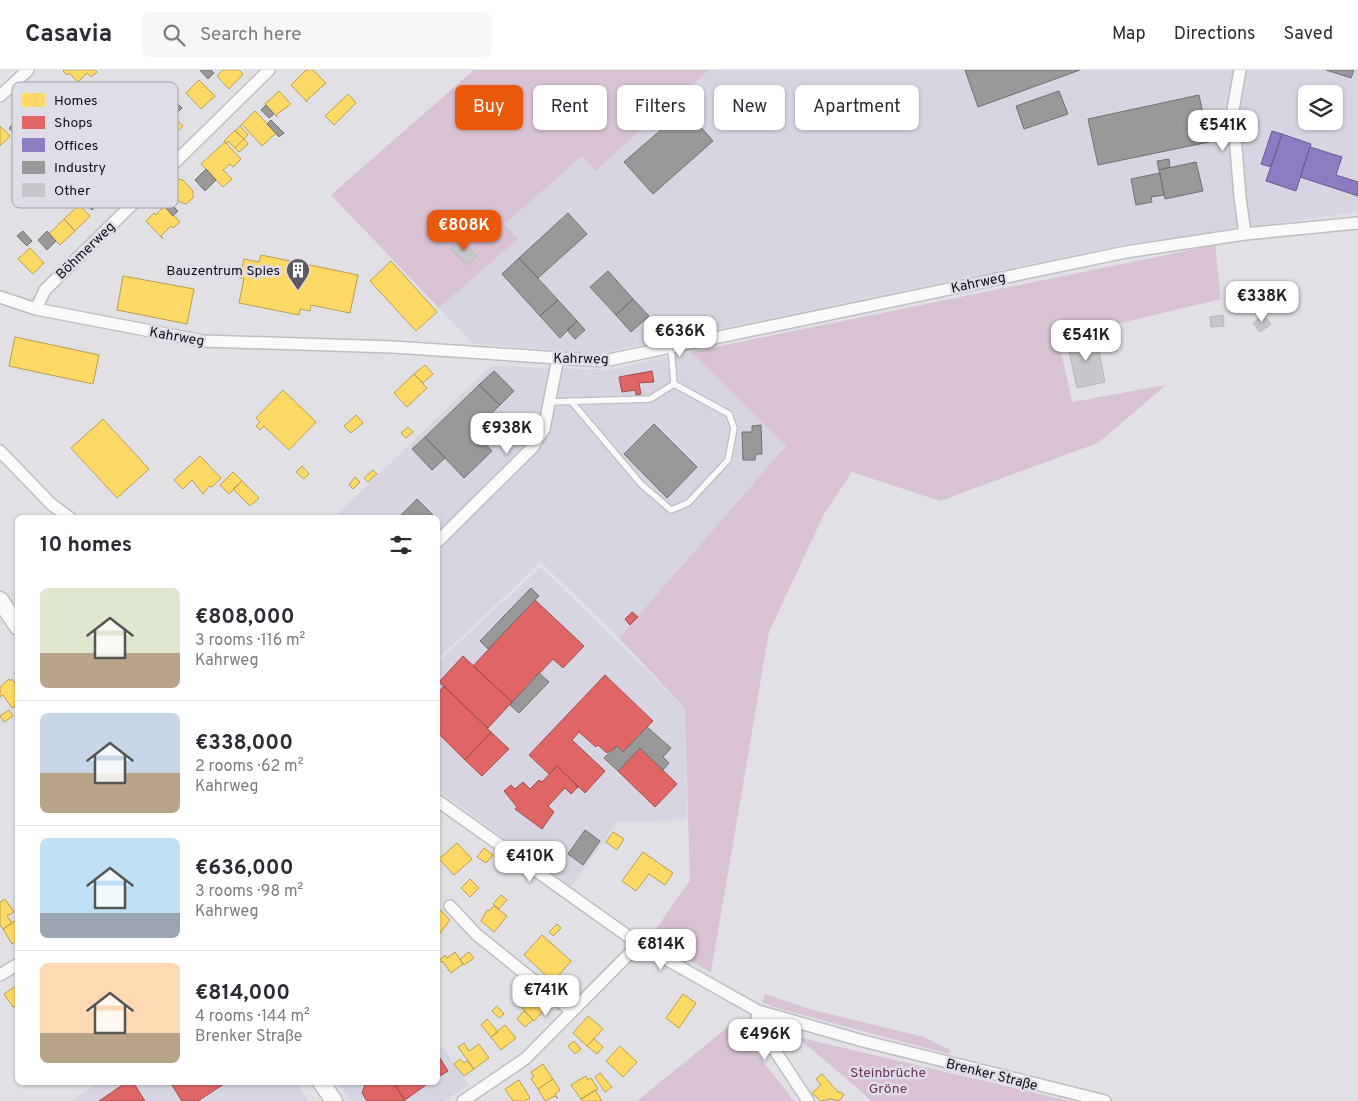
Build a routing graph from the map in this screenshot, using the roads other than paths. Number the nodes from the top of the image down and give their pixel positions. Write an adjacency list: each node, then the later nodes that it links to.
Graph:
1 (28, 70): 4 (street)
2 (269, 70): 7 (street, Böhmerweg)
3 (1240, 70): 10 (street)
4 (15, 82)
5 (12, 85): 6 (street)
6 (0, 96)
7 (178, 159)
8 (128, 208): 12 (street, Böhmerweg)
9 (1358, 223): 10 (street, Kahrweg)
10 (1245, 234): 13 (street, Kahrweg)
11 (0, 297): 12 (street, Kahrweg)
12 (36, 309): 14 (street, Kahrweg)
13 (671, 347): 14 (street, Kahrweg); 15 (lane)
14 (558, 358): 17 (street)
15 (674, 384): 16 (lane); 16 (lane)
16 (571, 401): 17 (lane)
17 (549, 402): 20 (street)
18 (0, 451): 19 (street)
19 (66, 515)
20 (440, 539)
21 (0, 600): 22 (main road)
22 (15, 622)
23 (440, 802): 25 (street, Brenker Straße)
24 (450, 906): 28 (street)
25 (638, 944): 28 (street); 29 (street, Brenker Straße)
26 (15, 966): 27 (street)
27 (0, 975)
28 (570, 1010): 32 (street)
29 (758, 1011): 33 (street); 34 (street, Brenker Straße)
30 (323, 1085): 31 (main road)
31 (334, 1101)
32 (463, 1101)
33 (808, 1101)
34 (1105, 1101)

